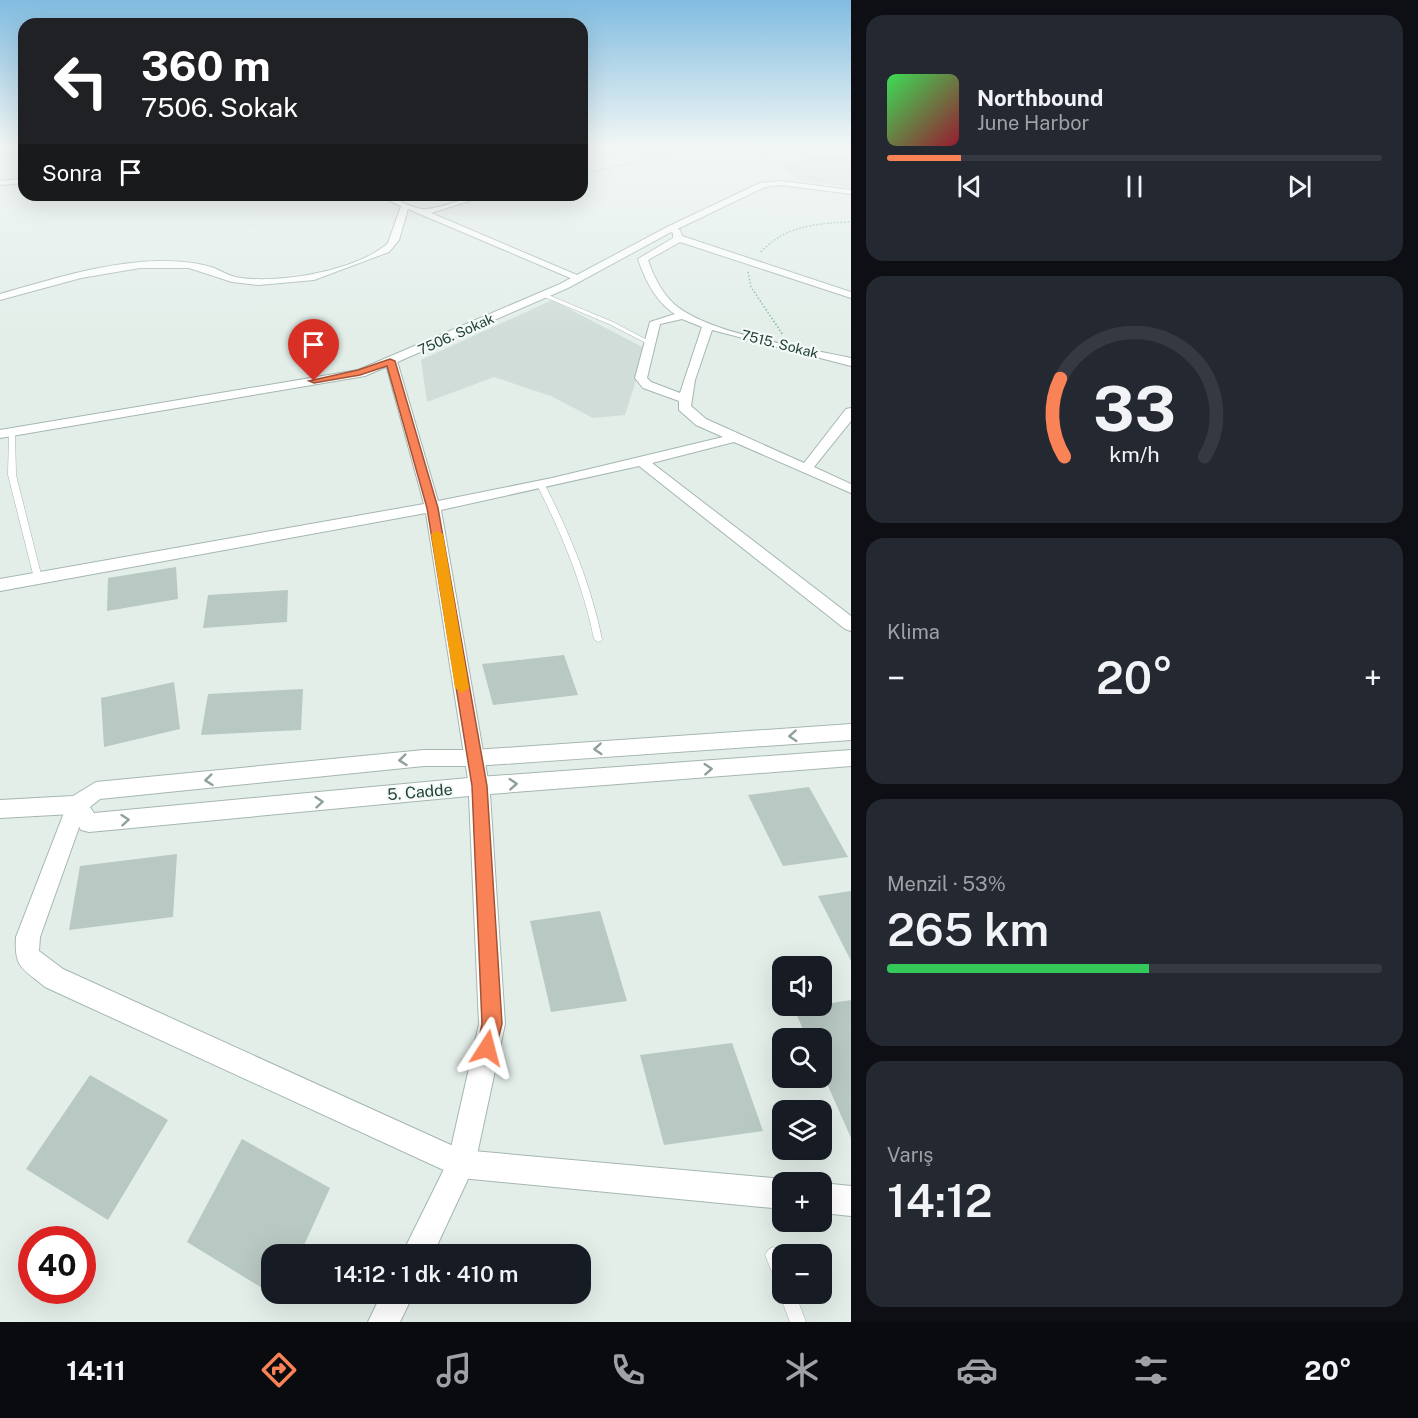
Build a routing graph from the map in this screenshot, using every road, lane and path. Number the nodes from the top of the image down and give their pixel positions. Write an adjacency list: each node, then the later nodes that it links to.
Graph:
1 (404, 209): 10 (street)
2 (412, 209): 5 (street)
3 (436, 209): 5 (street)
4 (720, 209): 6 (street, 7506. Sokak)
5 (425, 212): 7 (street)
6 (674, 234): 7 (street, 7506. Sokak); 9 (street); 11 (street, 7515. Sokak)
7 (579, 278): 8 (street, 7506. Sokak)
8 (544, 295): 13 (lane); 14 (street, 7506. Sokak)
9 (851, 295)
10 (0, 297)
11 (684, 315): 12 (street, 7515. Sokak); 13 (street)
12 (708, 326): 15 (street, 7515. Sokak); 16 (street)
13 (650, 343): 16 (street)
14 (390, 361): 18 (street, 7506. Sokak); 25 (street)
15 (851, 362)
16 (685, 399): 20 (street)
17 (851, 412): 22 (street)
18 (12, 432): 19 (street, 7506. Sokak); 26 (lane)
19 (0, 434)
20 (734, 438): 21 (street); 22 (street)
21 (642, 462): 23 (street); 28 (street)
22 (806, 469): 24 (street)
23 (541, 485): 25 (street); 29 (lane)
24 (851, 489)
25 (433, 508): 26 (street); 31 (street)
26 (38, 578): 27 (street)
27 (0, 585)
28 (851, 625)
29 (598, 639)
30 (851, 732): 31 (street, one-way to 31)
31 (474, 758): 33 (street); 34 (street, one-way to 34)
32 (851, 758): 33 (street, 5. Cadde, one-way to 32)
33 (479, 786): 34 (street, 5. Cadde, one-way to 33); 36 (street)
34 (77, 805): 35 (street); 36 (street)
35 (0, 809)
36 (461, 1164): 37 (street); 40 (street)
37 (772, 1193)
38 (832, 1199): 39 (street)
39 (851, 1201)
40 (422, 1244)
41 (393, 1304): 43 (street)
42 (791, 1304): 44 (lane)
43 (384, 1322)
44 (798, 1322)

